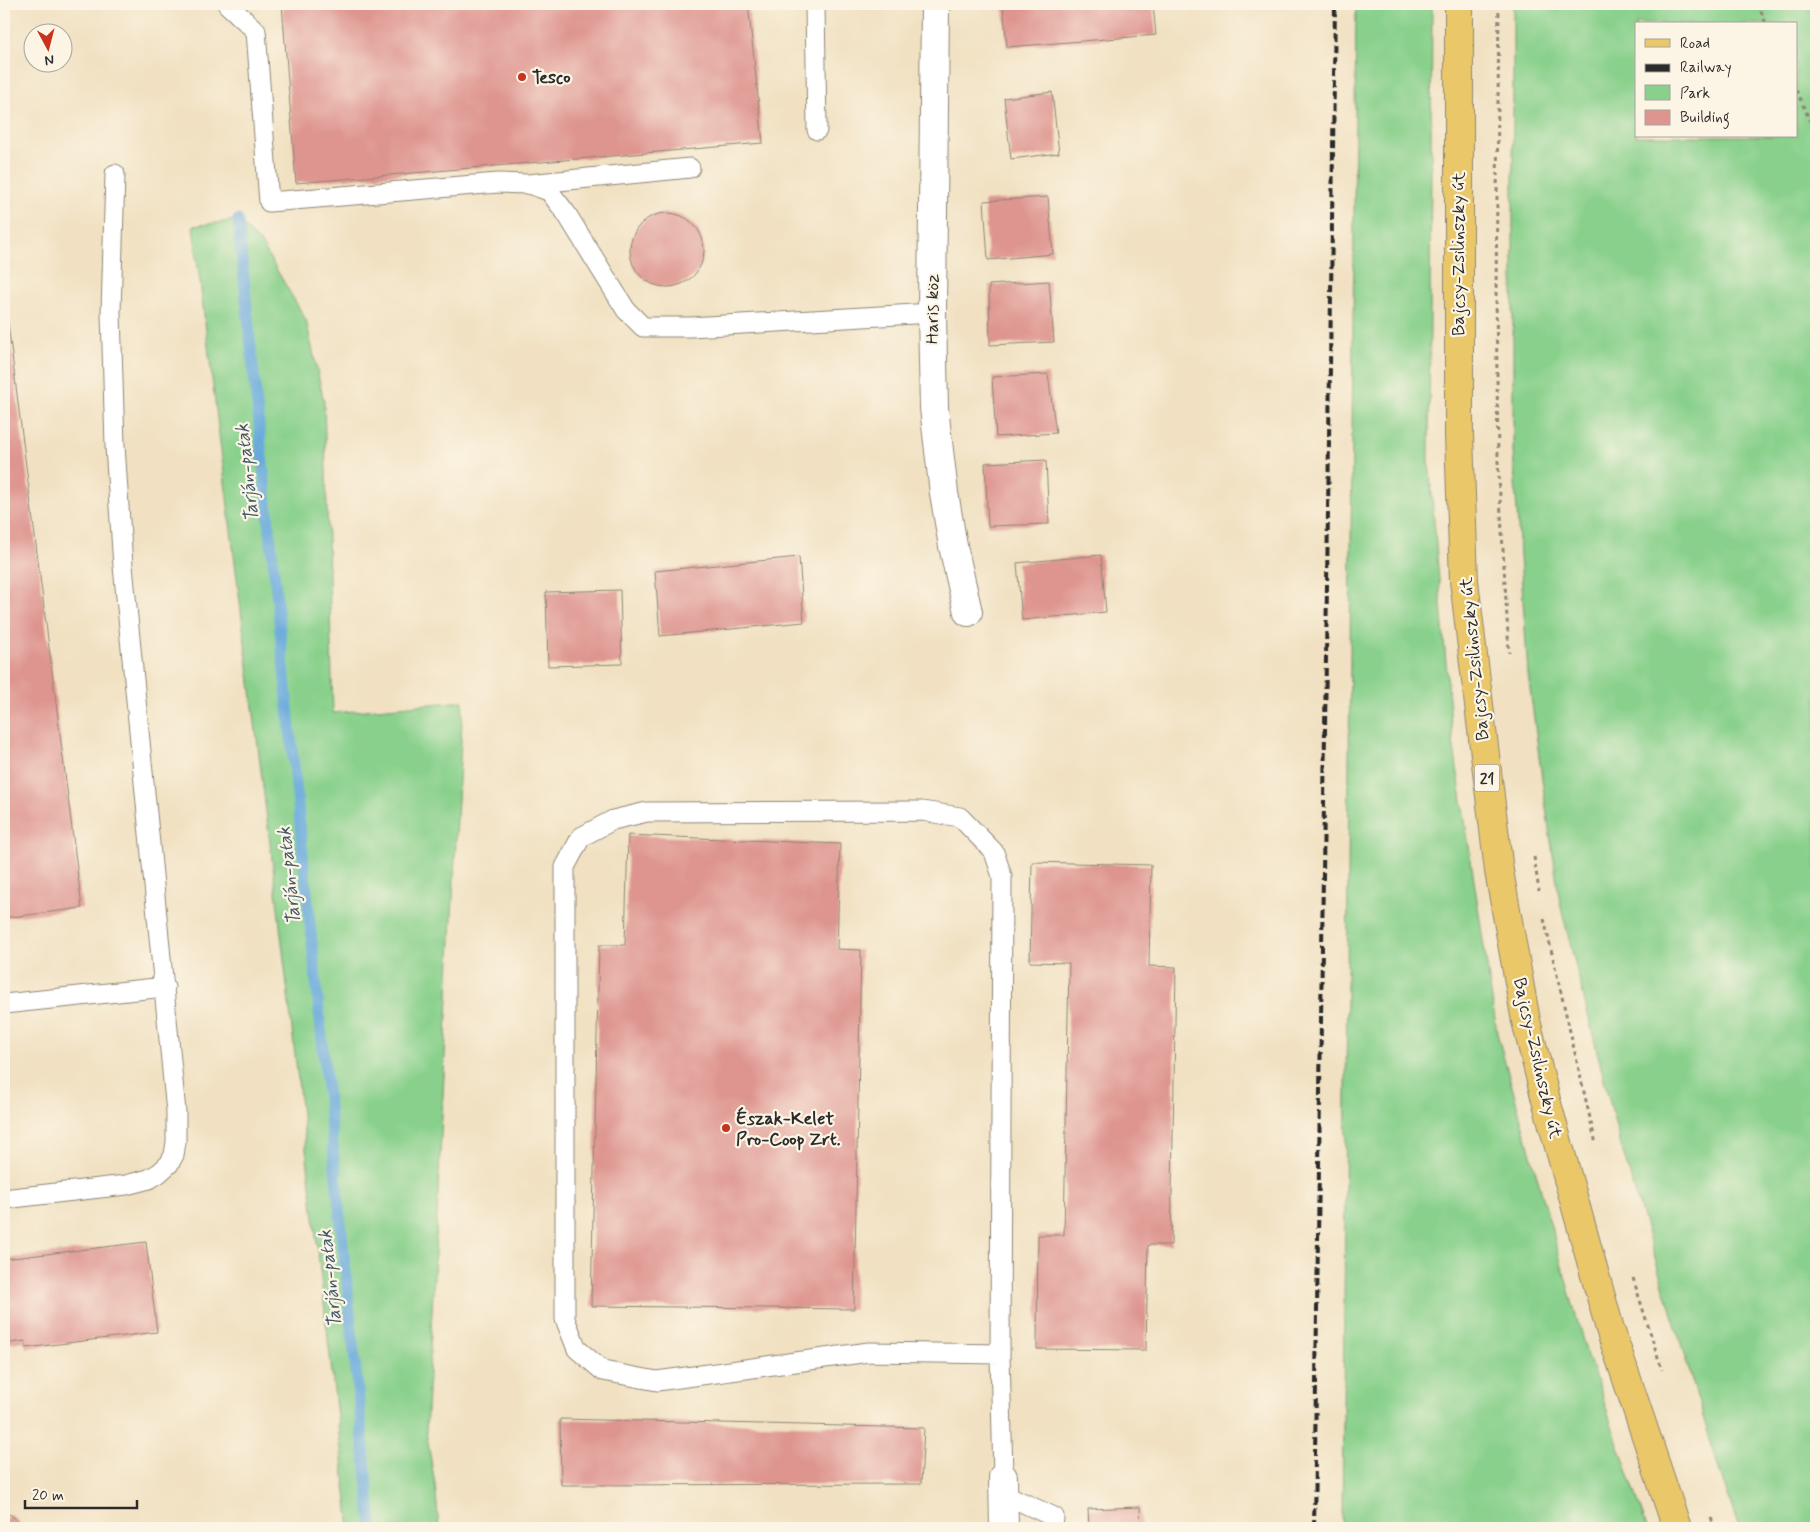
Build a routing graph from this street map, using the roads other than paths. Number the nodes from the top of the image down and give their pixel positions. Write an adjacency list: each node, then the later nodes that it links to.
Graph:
1 (227, 4): 8 (lane)
2 (815, 4): 5 (lane)
3 (935, 4): 9 (street, Haris köz)
4 (1459, 4): 18 (main road, Bajcsy-Zsilinszky út / 21)
5 (817, 130)
6 (690, 168): 8 (lane)
7 (115, 174): 11 (lane)
8 (528, 184): 9 (lane)
9 (932, 313): 10 (street, Haris köz)
10 (968, 612)
11 (164, 987): 12 (lane); 13 (lane)
12 (4, 1004)
13 (4, 1199)
14 (1000, 1354): 14 (lane); 15 (lane)
15 (1003, 1485): 16 (street); 17 (lane)
16 (1004, 1528)
17 (1053, 1528)
18 (1678, 1528)

